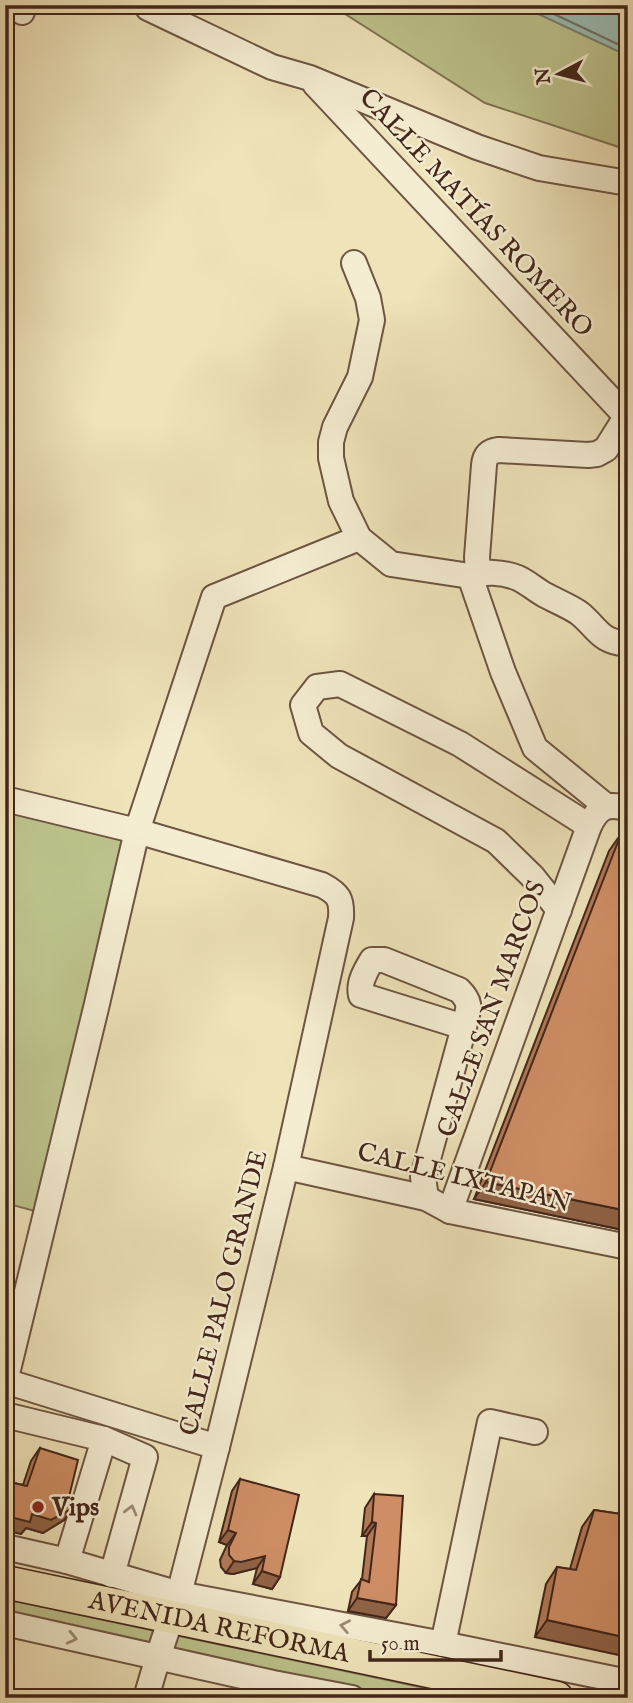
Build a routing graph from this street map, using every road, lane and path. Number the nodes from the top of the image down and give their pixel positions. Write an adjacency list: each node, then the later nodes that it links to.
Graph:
1 (148, 8): 2 (street)
2 (310, 78): 3 (street); 5 (street, CALLE MATÍAS ROMERO)
3 (628, 183)
4 (354, 263): 6 (street)
5 (627, 416): 7 (street)
6 (359, 538): 7 (street); 12 (street)
7 (474, 575): 8 (street); 10 (street)
8 (628, 644)
9 (5, 799): 12 (street)
10 (617, 808): 11 (street)
11 (589, 826): 13 (street, CALLE SAN MARCOS); 13 (street)
12 (137, 831): 15 (street, CALLE PALO GRANDE); 19 (street)
13 (559, 910): 17 (street, CALLE SAN MARCOS)
14 (464, 1027): 16 (street)
15 (286, 1167): 16 (street, CALLE IXTAPAN); 23 (street, CALLE PALO GRANDE)
16 (426, 1198): 17 (street, CALLE IXTAPAN)
17 (450, 1211): 18 (street, CALLE IXTAPAN)
18 (628, 1247)
19 (5, 1381): 23 (street)
20 (5, 1415): 22 (street)
21 (535, 1432): 31 (street)
22 (104, 1439): 25 (street); 26 (street, one-way to 22)
23 (217, 1447): 30 (street, CALLE PALO GRANDE)
24 (5, 1546): 25 (street)
25 (67, 1561): 26 (street)
26 (112, 1575): 30 (street)
27 (5, 1582): 30 (main road, AVENIDA REFORMA)
28 (5, 1599): 30 (main road, AVENIDA REFORMA)
29 (5, 1623): 30 (street, one-way to 30)
30 (169, 1625): 31 (street, one-way to 30); 33 (street); 34 (street, CALLE PALO GRANDE); 36 (main road, AVENIDA REFORMA); 37 (main road, AVENIDA REFORMA)
31 (443, 1644): 32 (street)
32 (628, 1682)
33 (271, 1690): 35 (street)
34 (146, 1698)
35 (352, 1698)
36 (472, 1698)
37 (557, 1698)

